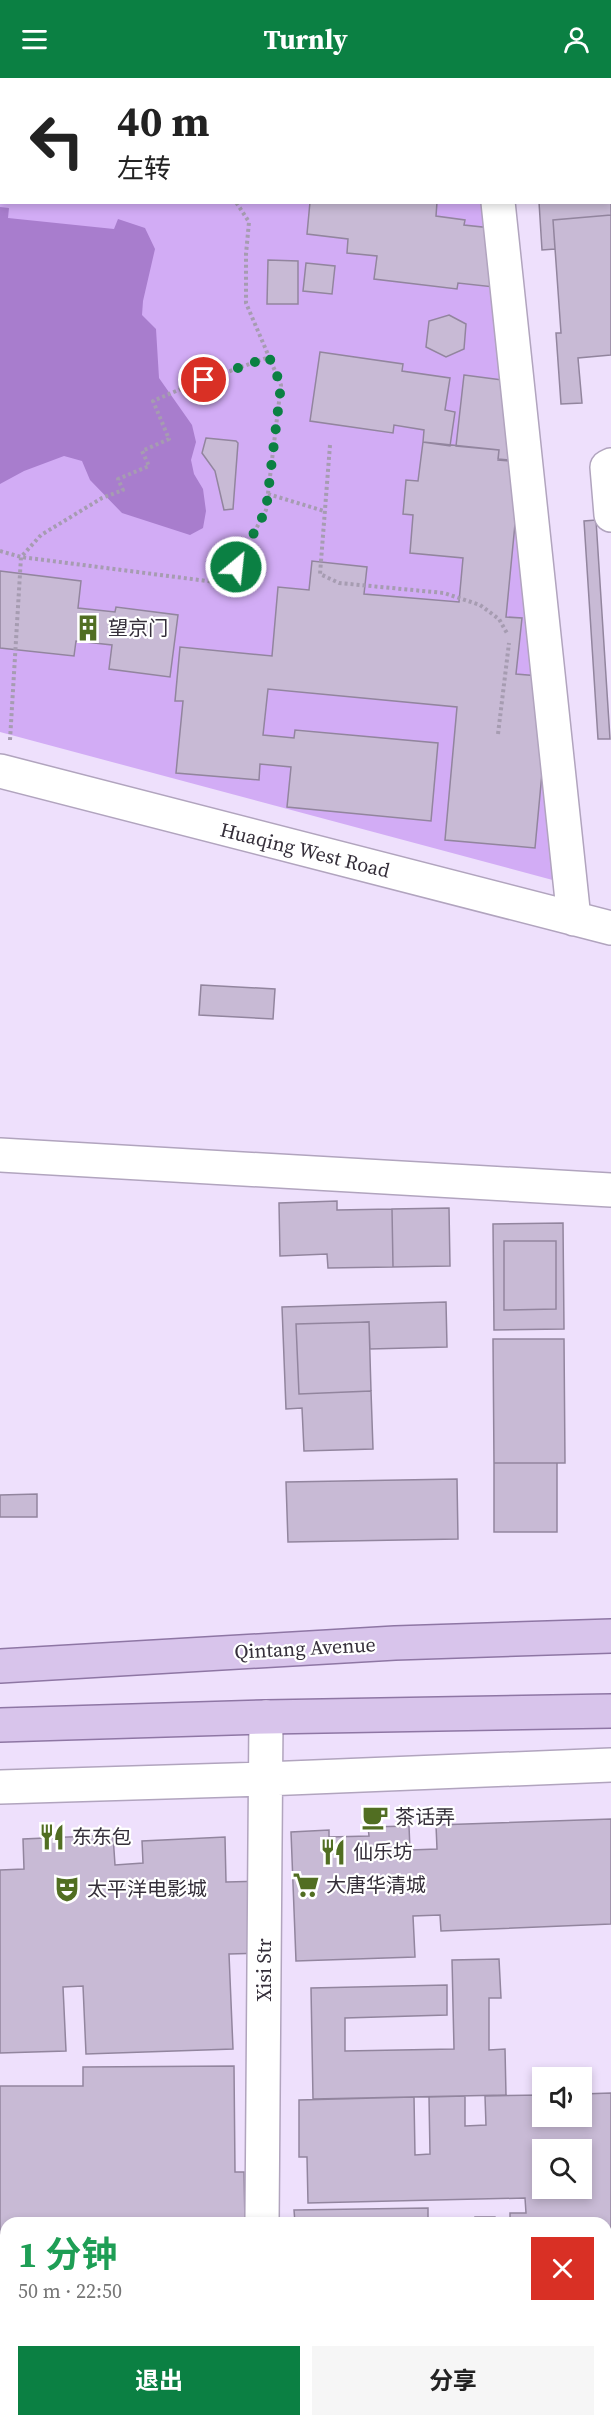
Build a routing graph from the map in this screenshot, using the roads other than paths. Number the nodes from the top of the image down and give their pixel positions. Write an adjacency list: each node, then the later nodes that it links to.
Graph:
1 (498, 204): 5 (street)
2 (611, 465): 3 (street)
3 (611, 515)
4 (4, 772): 5 (street, Huaqing West Road)
5 (574, 919): 6 (street, Huaqing West Road)
6 (611, 928)
7 (0, 1155): 8 (street)
8 (611, 1190)
9 (611, 1636): 10 (main road, Qintang Avenue)
10 (0, 1666)
11 (611, 1711): 12 (main road)
12 (266, 1717): 13 (main road); 15 (street, Xisi Str)
13 (0, 1725)
14 (611, 1765): 15 (street)
15 (265, 1779): 16 (street); 17 (street, Xisi Str)
16 (0, 1787)
17 (262, 2217)

